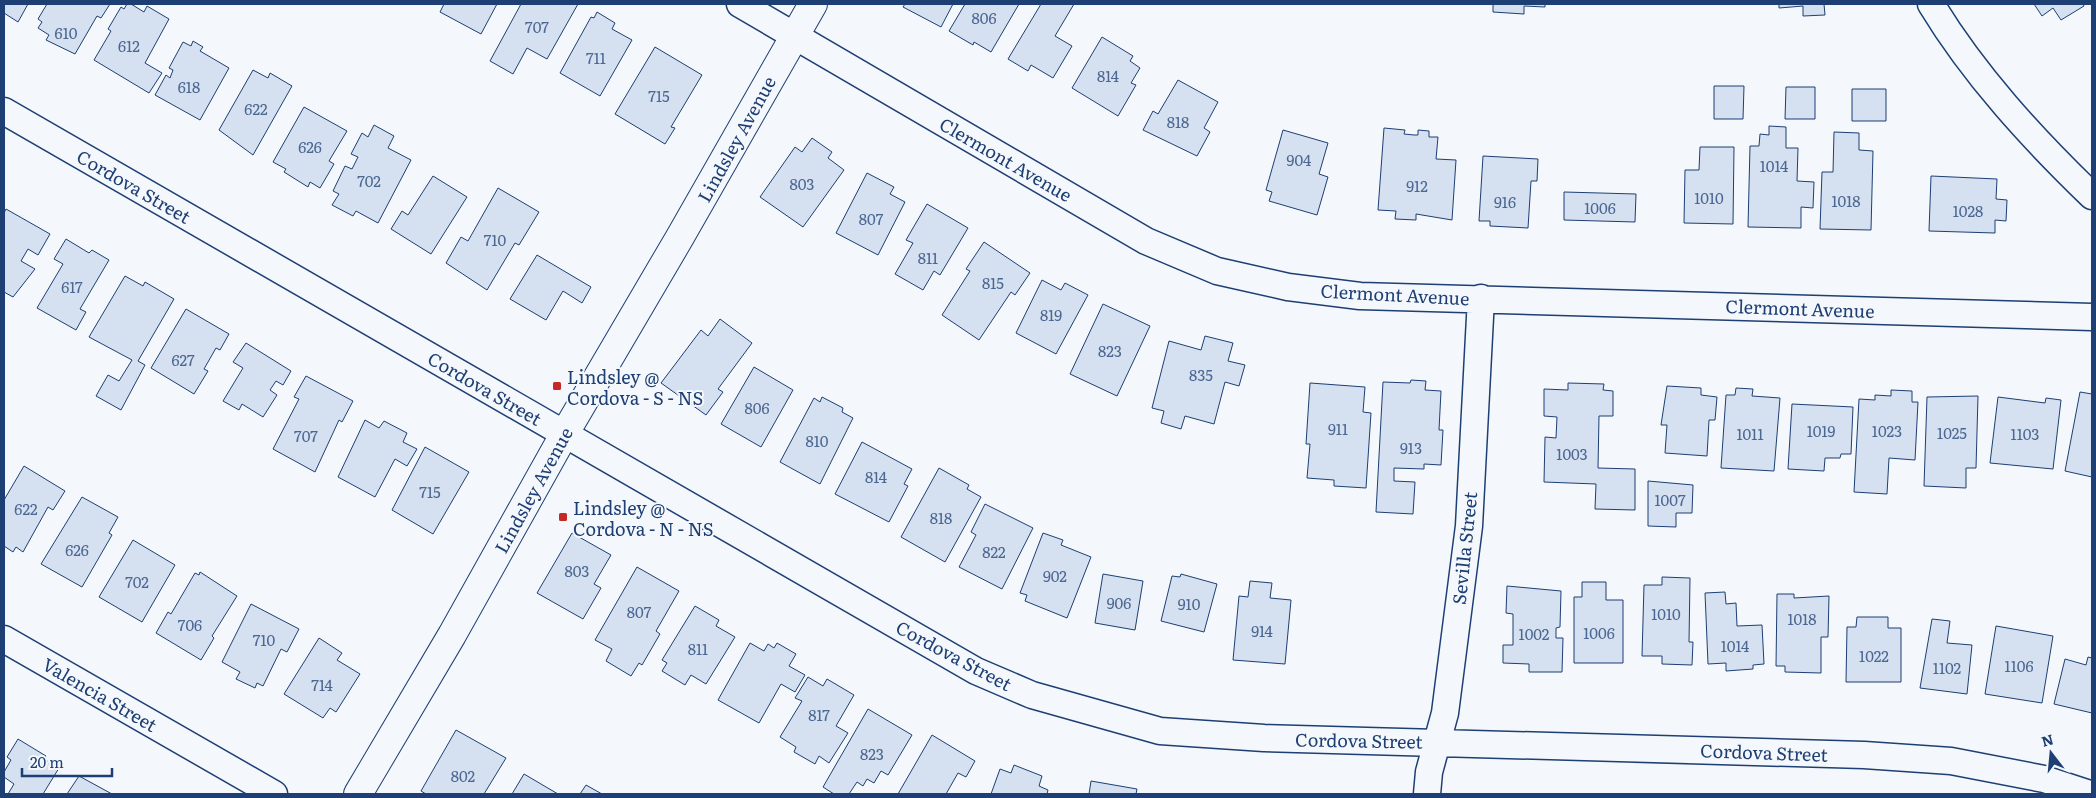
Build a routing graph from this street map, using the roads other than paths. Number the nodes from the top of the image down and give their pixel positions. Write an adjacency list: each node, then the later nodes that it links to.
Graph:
1 (740, 4): 4 (street, Clermont Avenue)
2 (813, 4): 4 (street, Lindsley Avenue)
3 (1931, 4): 6 (street)
4 (794, 35): 7 (street, Clermont Avenue); 9 (street, Lindsley Avenue)
5 (4, 111): 9 (street, Cordova Street)
6 (2092, 196)
7 (1481, 298): 8 (street, Clermont Avenue); 11 (street, Sevilla Street)
8 (2089, 314)
9 (565, 433): 11 (street, Cordova Street); 13 (street, Lindsley Avenue)
10 (4, 639): 12 (street, Valencia Street)
11 (1438, 742): 14 (street, Sevilla Street); 15 (street, Cordova Street)
12 (274, 794)
13 (358, 794)
14 (1427, 794)
15 (2090, 794)

